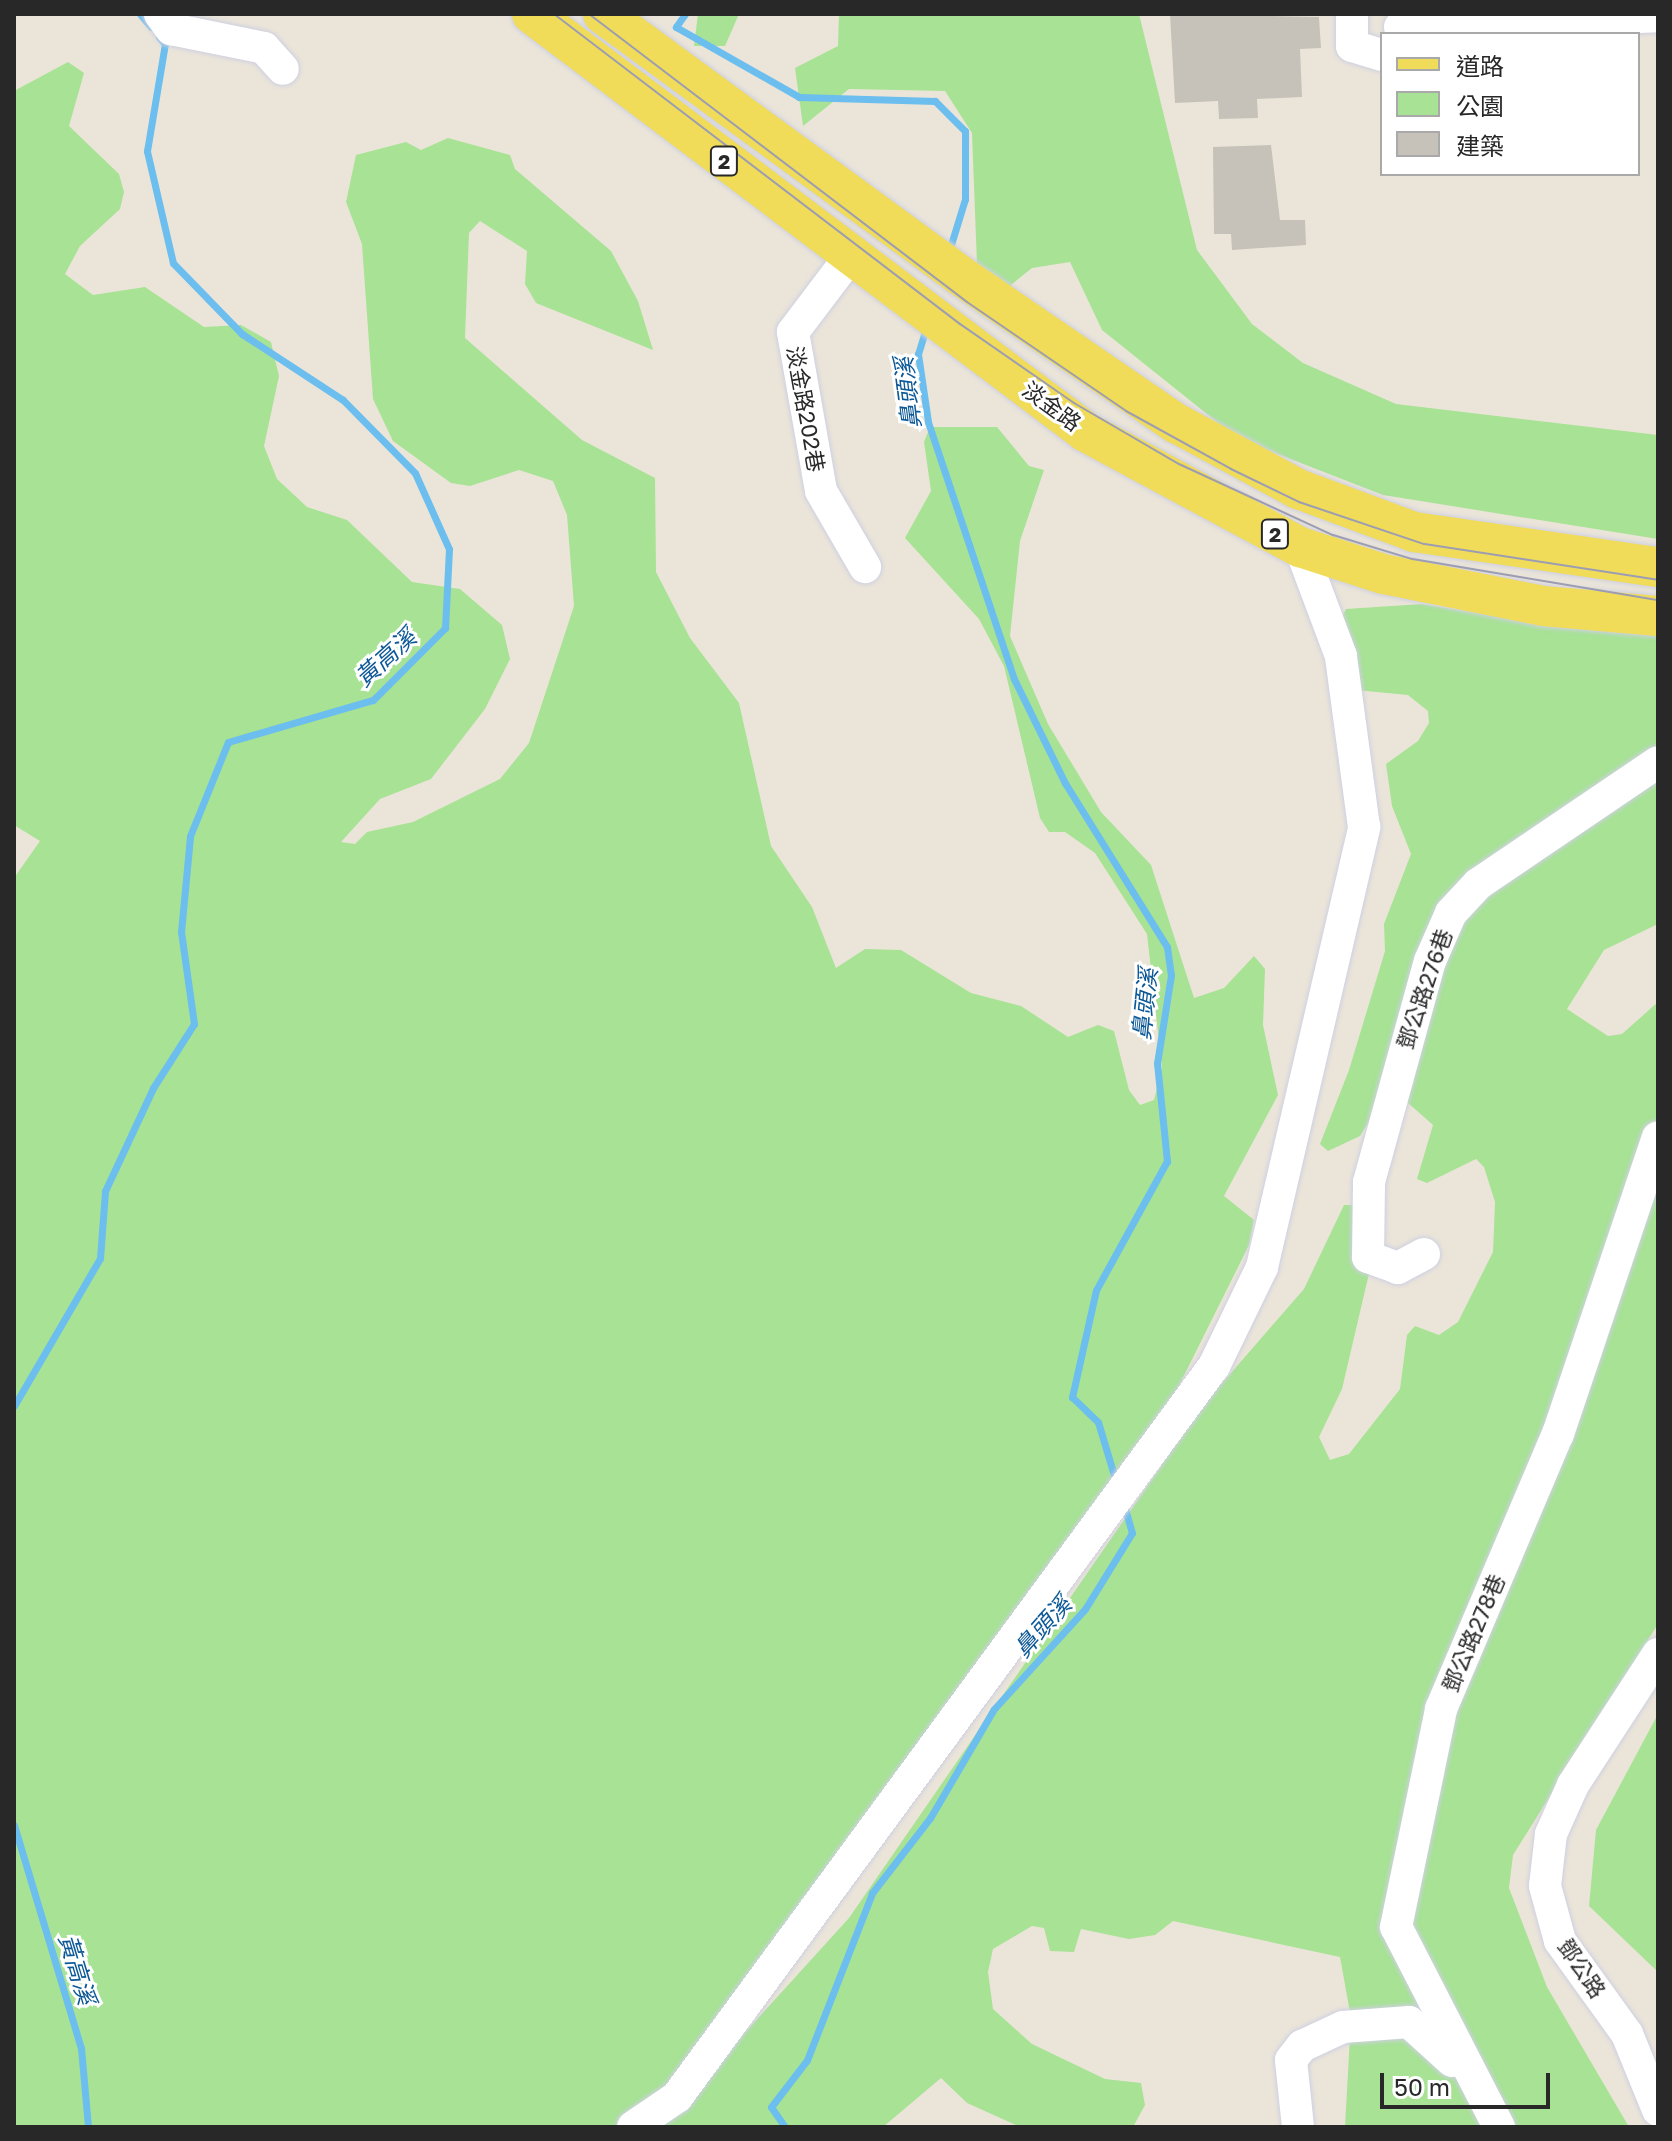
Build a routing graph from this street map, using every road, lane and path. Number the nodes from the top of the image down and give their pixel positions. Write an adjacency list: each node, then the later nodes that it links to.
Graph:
1 (160, 14): 9 (street)
2 (532, 14): 10 (main road, 淡金路 / 2)
3 (603, 14): 13 (main road, 2)
4 (1352, 14): 8 (street)
5 (1658, 16): 6 (street)
6 (1583, 17): 7 (street)
7 (1398, 25)
8 (1380, 54)
9 (283, 69)
10 (849, 258): 11 (main road, 淡金路 / 2); 12 (street, 淡金路202巷)
11 (1300, 547): 14 (main road, 淡金路 / 2); 21 (street)
12 (865, 567)
13 (1658, 567)
14 (1658, 616)
15 (1658, 762): 17 (street, 鄧公路276巷)
16 (1658, 1137): 19 (street, 鄧公路278巷)
17 (1424, 1254)
18 (1658, 1654): 20 (street, 鄧公路)
19 (1483, 2098): 22 (street); 23 (street, 鄧公路278巷)
20 (1658, 2110)
21 (633, 2127)
22 (1298, 2127)
23 (1499, 2127)

